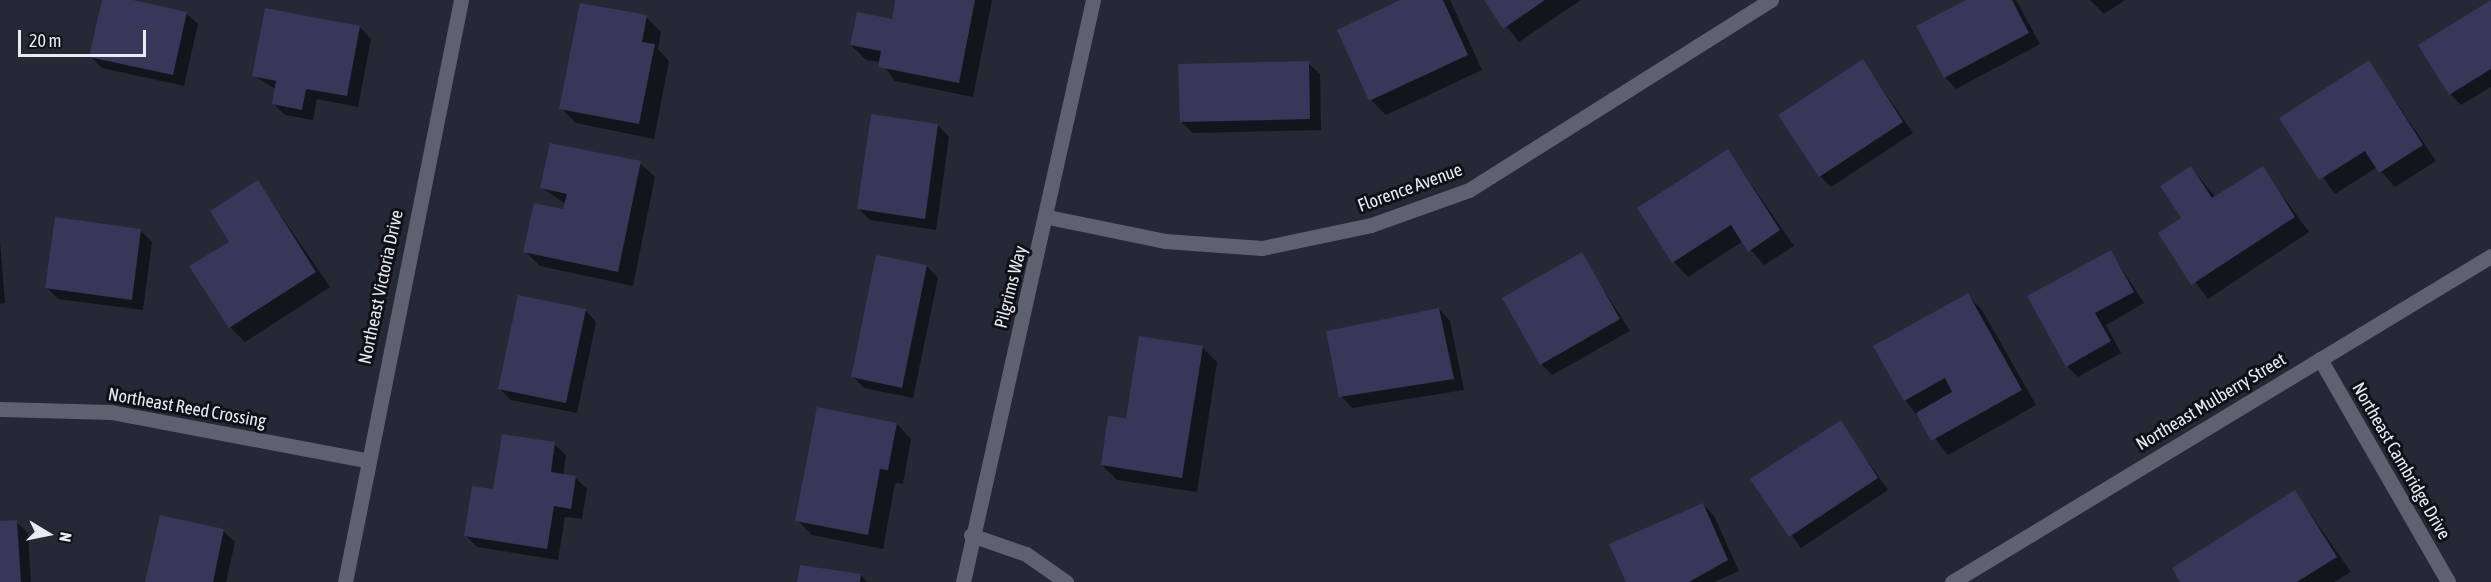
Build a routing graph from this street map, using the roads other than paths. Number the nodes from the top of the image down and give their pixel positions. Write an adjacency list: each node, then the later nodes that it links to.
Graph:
1 (461, 0): 8 (street, Northeast Victoria Drive)
2 (1093, 0): 4 (street, Pilgrims Way)
3 (1771, 0): 4 (street, Florence Avenue)
4 (1048, 217): 9 (street, Pilgrims Way)
5 (2491, 256): 6 (street, Northeast Mulberry Street)
6 (2320, 359): 13 (street, Northeast Mulberry Street); 14 (street, Northeast Cambridge Drive)
7 (0, 409): 8 (street, Northeast Reed Crossing)
8 (366, 460): 10 (street, Northeast Victoria Drive)
9 (971, 536): 11 (street, Pilgrims Way); 12 (street)
10 (345, 582)
11 (963, 582)
12 (1066, 582)
13 (1952, 582)
14 (2448, 582)

